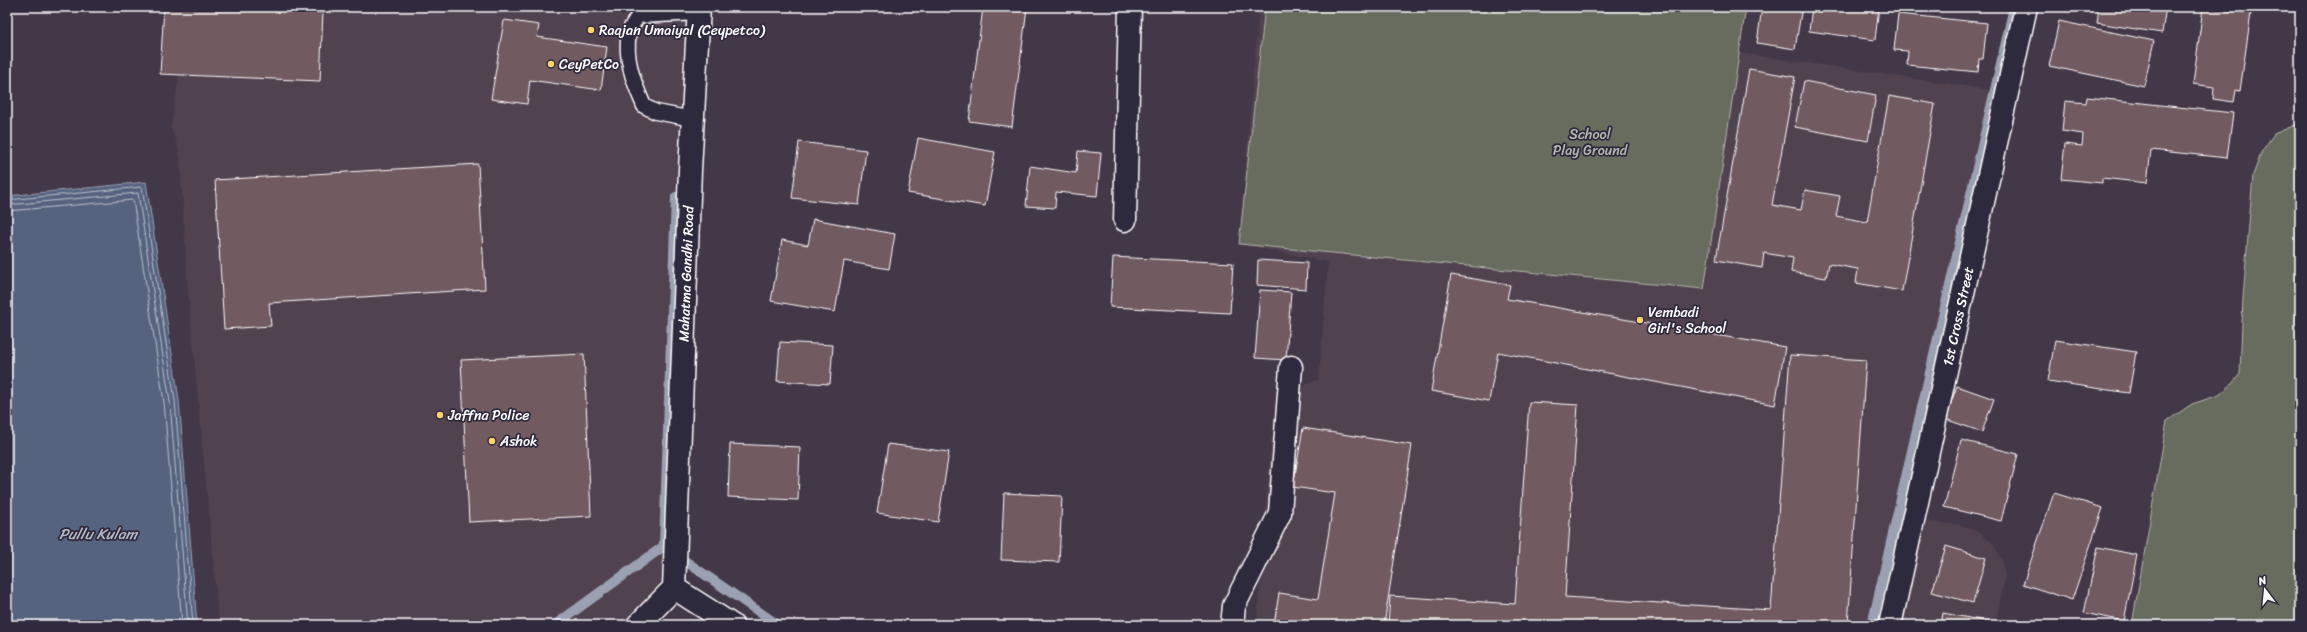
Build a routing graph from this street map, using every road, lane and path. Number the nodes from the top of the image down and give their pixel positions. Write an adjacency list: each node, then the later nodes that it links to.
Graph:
1 (1130, 7): 5 (street)
2 (2026, 7): 11 (street, 1st Cross Street)
3 (699, 10): 4 (street, Mahatma Gandhi Road); 4 (lane)
4 (693, 118): 7 (street, Mahatma Gandhi Road)
5 (1125, 220)
6 (1291, 367): 10 (street)
7 (674, 588): 8 (street); 9 (street)
8 (638, 625)
9 (732, 625)
10 (1232, 625)
11 (1890, 625)

